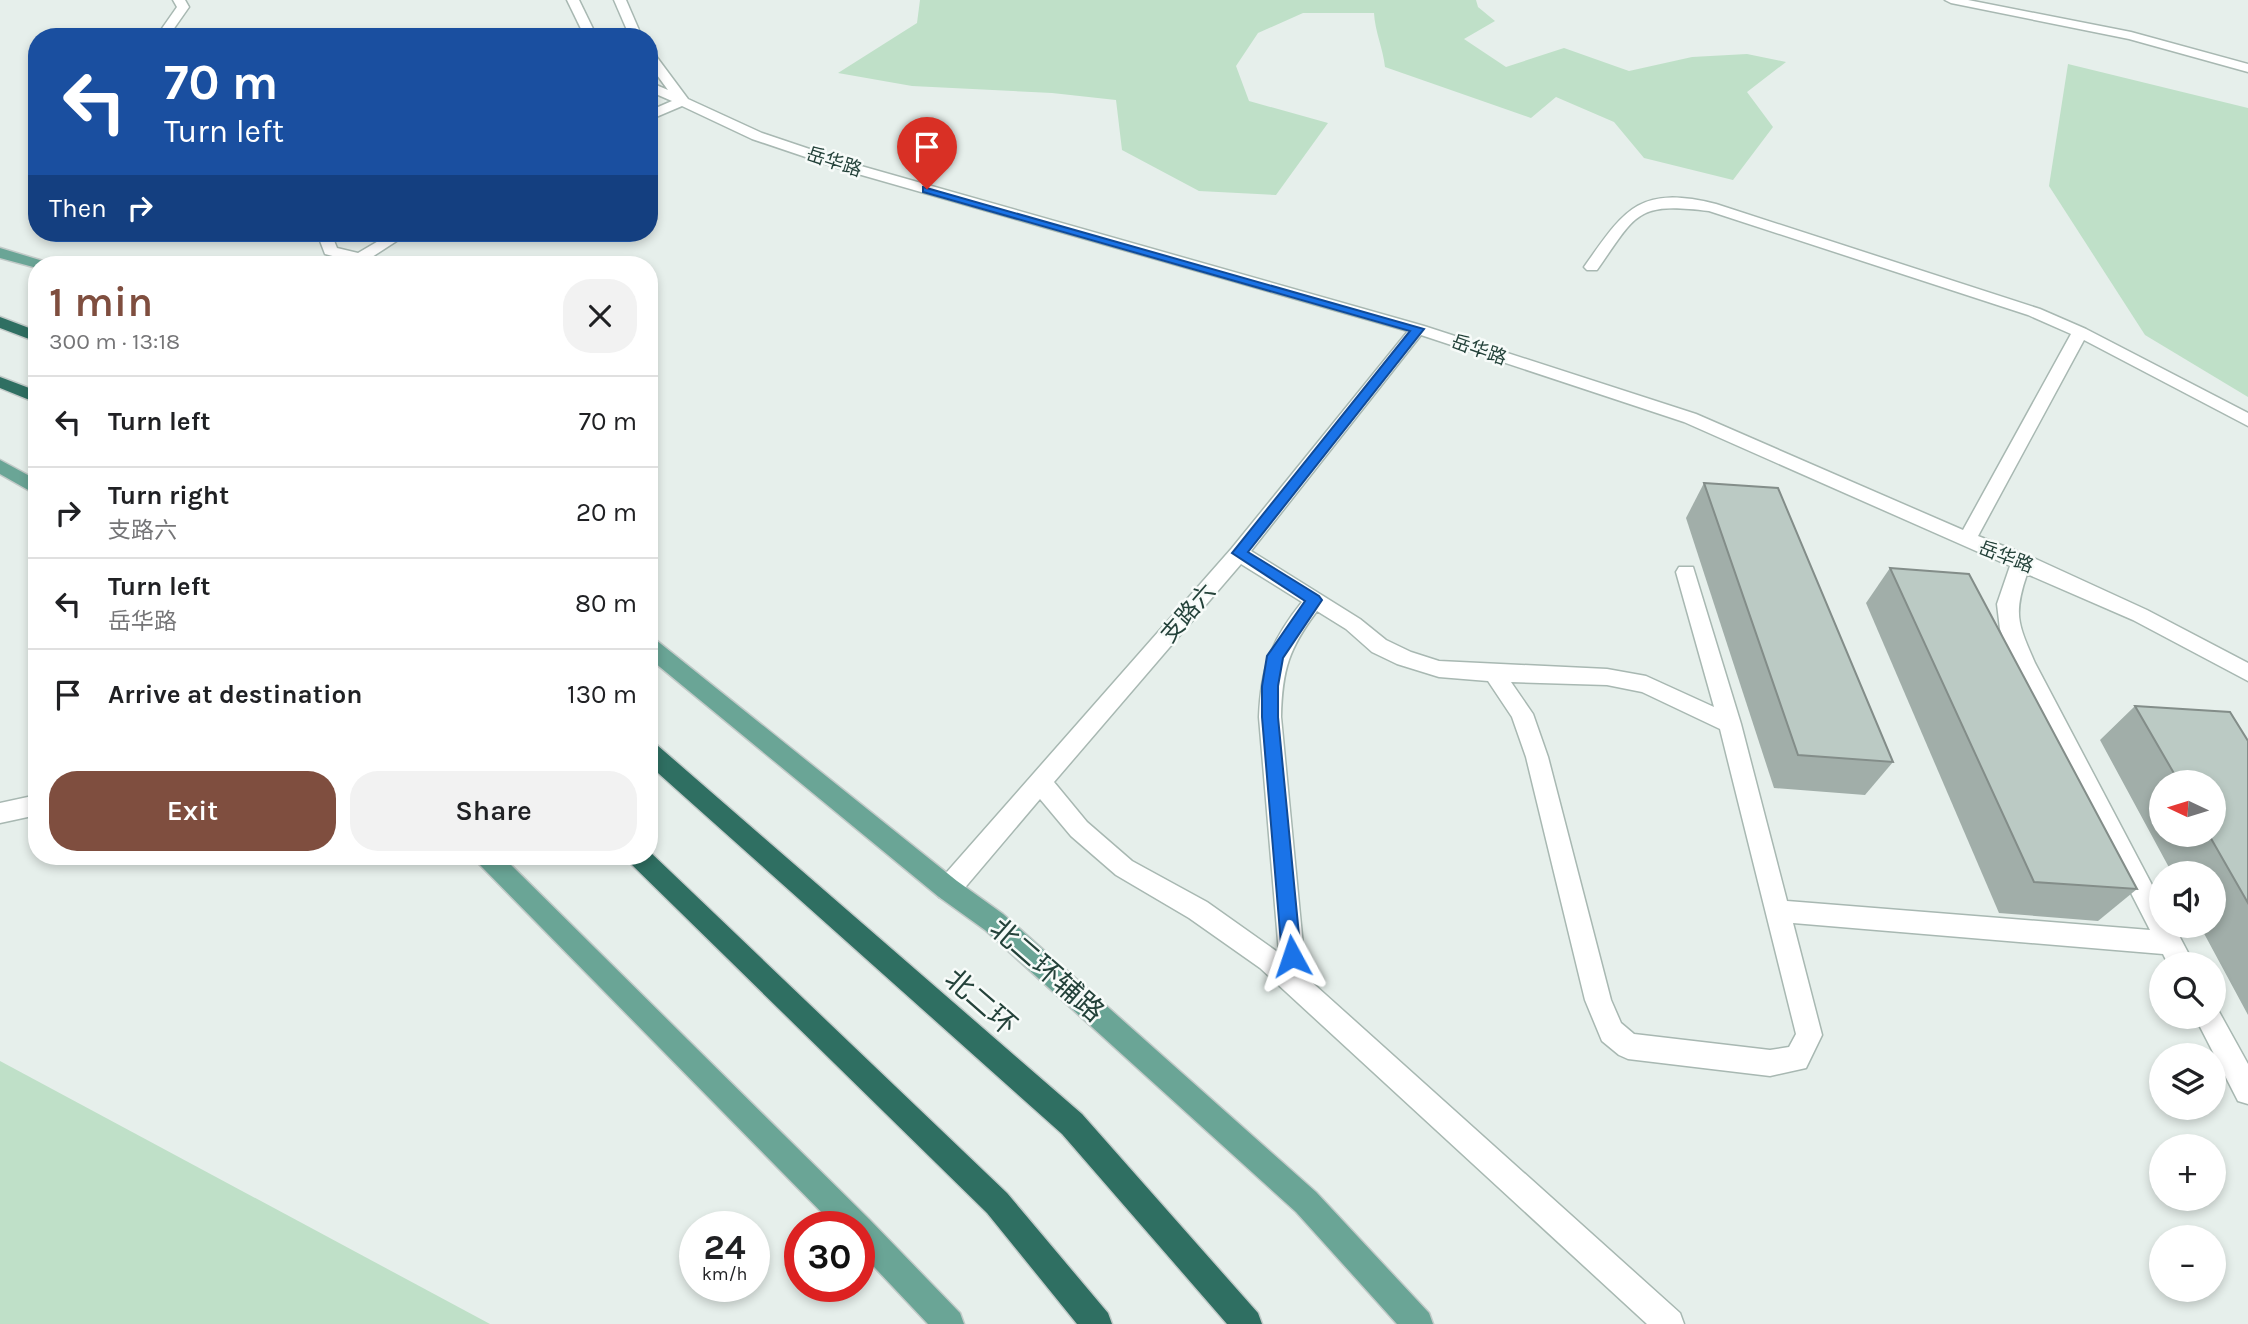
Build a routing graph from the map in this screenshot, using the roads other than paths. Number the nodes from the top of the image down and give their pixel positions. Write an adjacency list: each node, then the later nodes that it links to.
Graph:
1 (179, 0): 5 (street)
2 (573, 0): 6 (street)
3 (621, 0): 7 (street)
4 (1951, 0): 9 (street)
5 (168, 28)
6 (587, 28)
7 (632, 28)
8 (658, 67): 11 (street, 岳华路)
9 (2248, 68)
10 (658, 90): 11 (street, 岳华路)
11 (683, 101): 12 (street); 21 (street, 岳华路)
12 (658, 112)
13 (327, 242): 16 (street)
14 (387, 242): 17 (street)
15 (0, 253): 18 (main road)
16 (351, 256)
17 (363, 256)
18 (28, 261)
19 (1592, 267): 22 (street)
20 (0, 322): 23 (highway)
21 (1418, 329): 29 (street, 岳华路); 30 (street, 支路六)
22 (2080, 332): 26 (street); 29 (street)
23 (28, 333)
24 (0, 382): 25 (highway)
25 (28, 394)
26 (2248, 420)
27 (0, 466): 28 (main road)
28 (28, 483)
29 (1966, 541): 31 (street, 岳华路)
30 (1239, 553): 33 (street); 39 (street, 支路六)
31 (2022, 561): 35 (street, 岳华路); 47 (street)
32 (1686, 572): 37 (street)
33 (1314, 600): 36 (street); 48 (street)
34 (658, 653): 44 (main road, 北二环辅路)
35 (2248, 673)
36 (1493, 674): 37 (street); 45 (street)
37 (1730, 724): 45 (street)
38 (658, 759): 55 (highway, 北二环)
39 (1041, 783): 44 (street, 支路六); 48 (street)
40 (28, 807): 41 (street)
41 (0, 813)
42 (495, 865): 51 (main road)
43 (647, 865): 54 (highway)
44 (948, 889): 56 (main road, 北二环辅路)
45 (1778, 911): 46 (street)
46 (2157, 952)
47 (2174, 952)
48 (1294, 982): 57 (street)
49 (2214, 1029): 50 (street)
50 (2248, 1091)
51 (841, 1211)
52 (875, 1246): 53 (main road)
53 (949, 1324)
54 (1097, 1324)
55 (1247, 1324)
56 (1418, 1324)
57 (1669, 1324)

